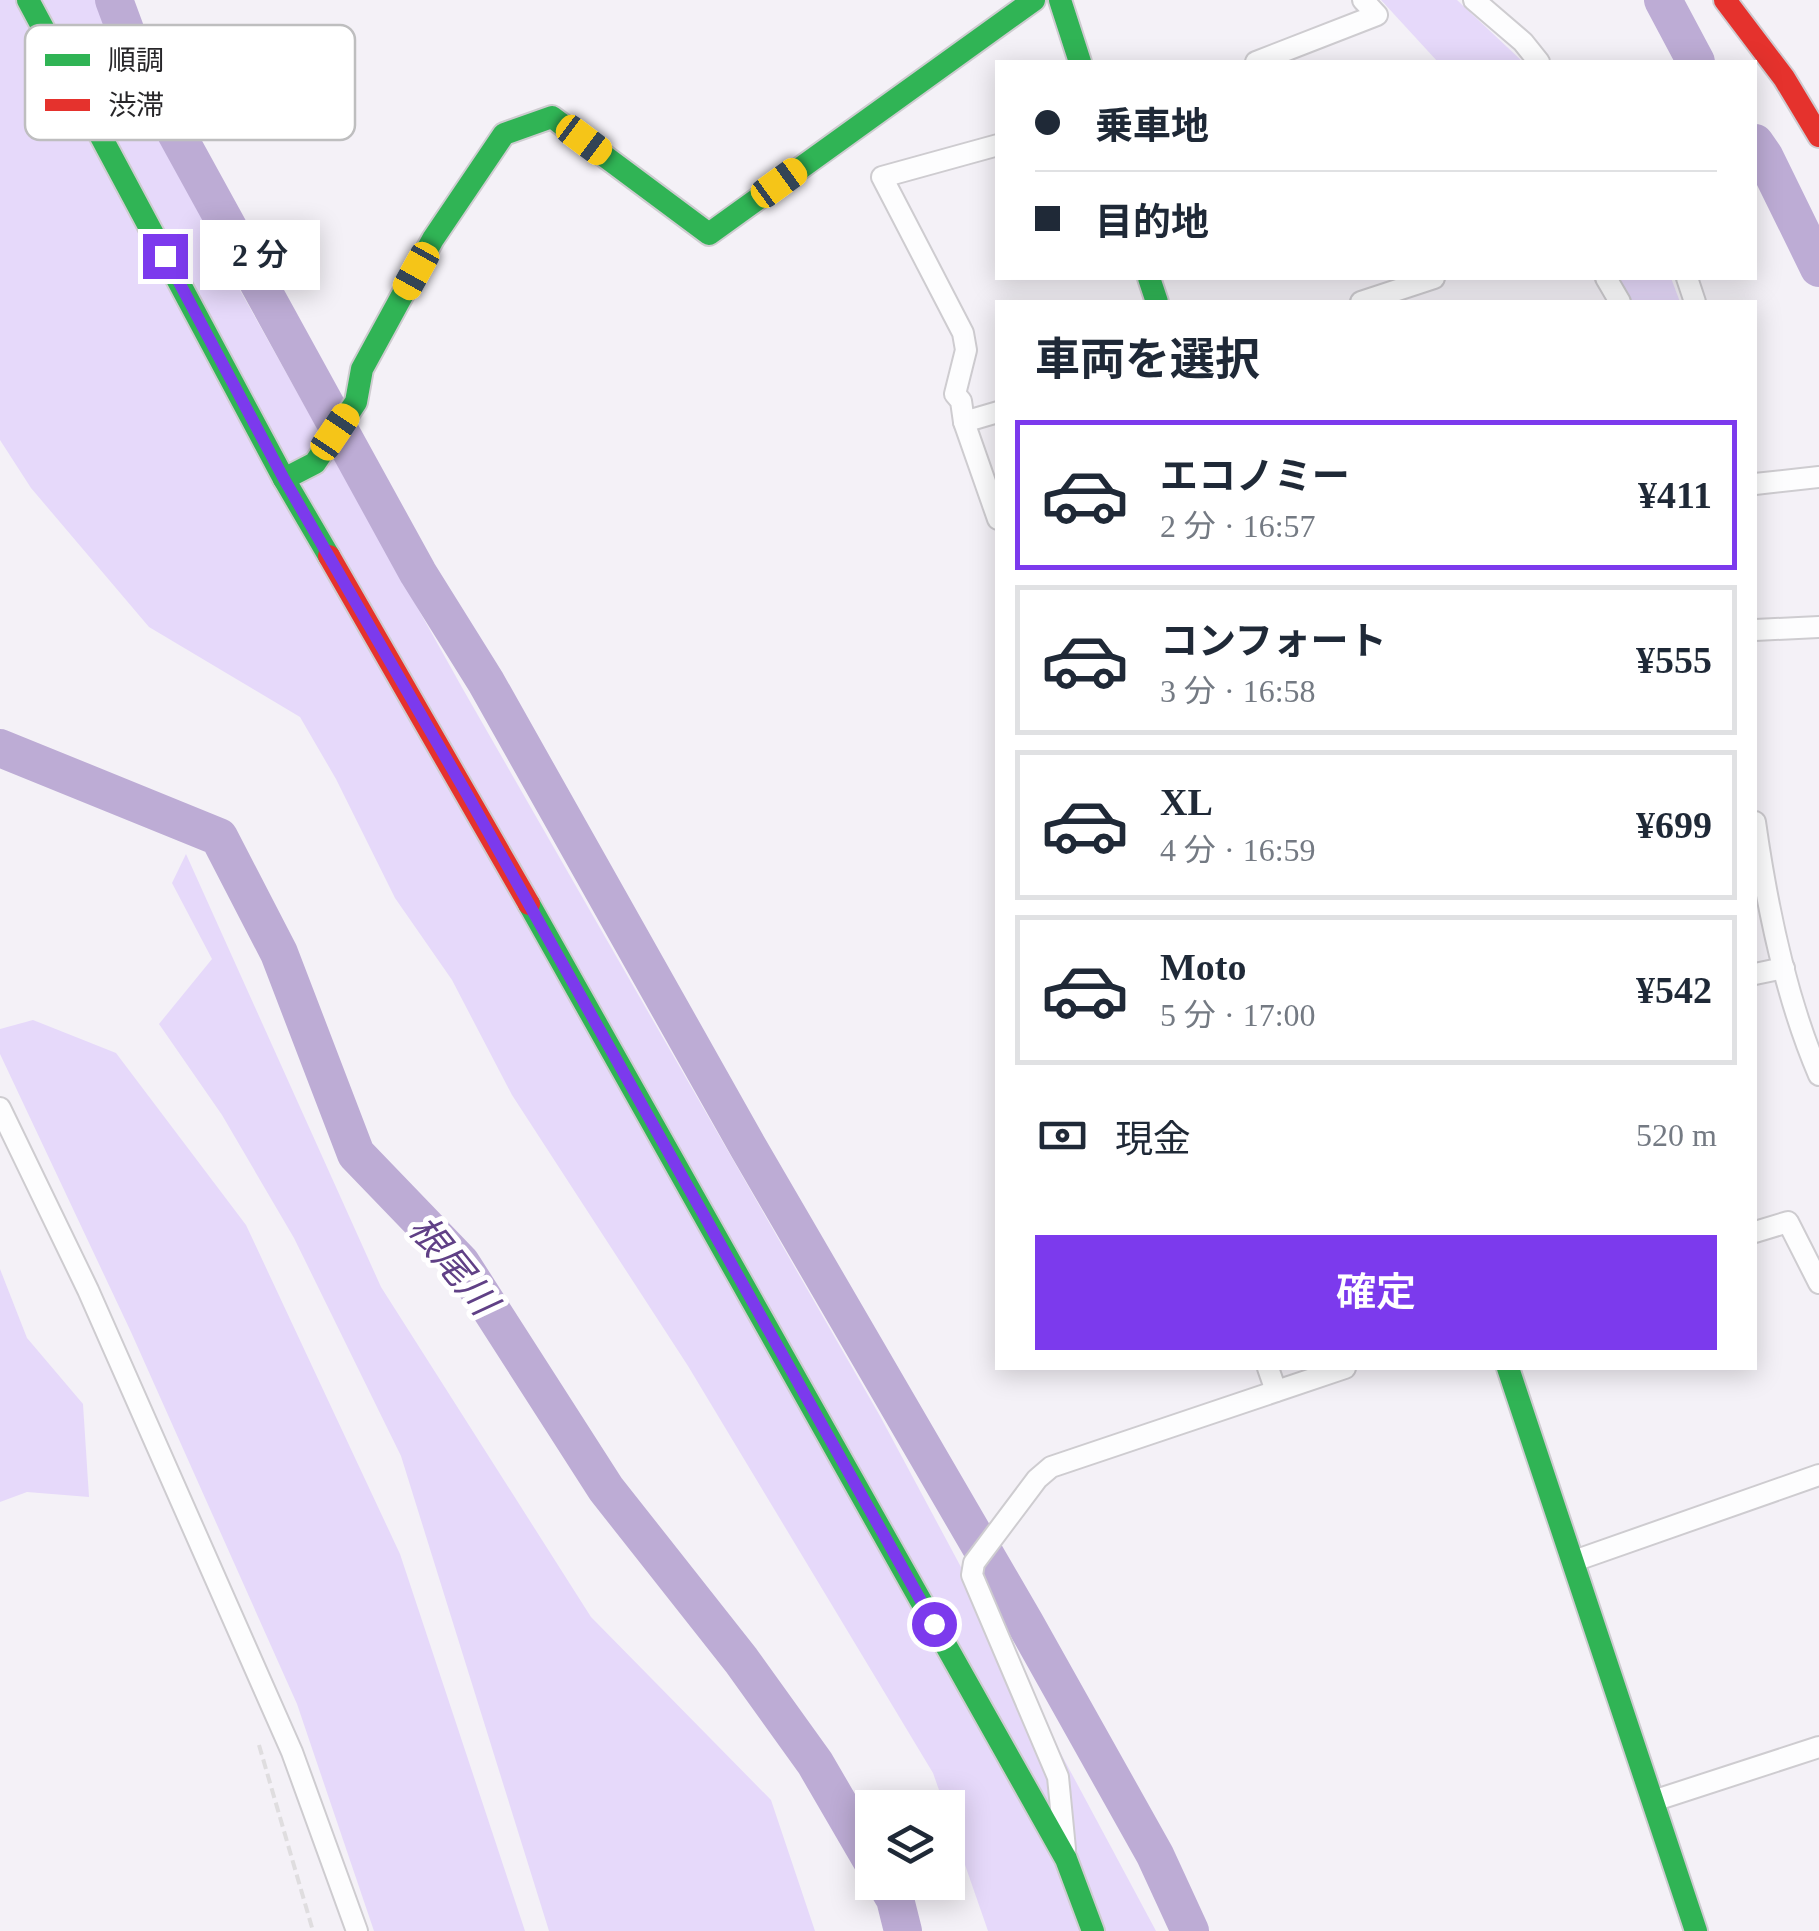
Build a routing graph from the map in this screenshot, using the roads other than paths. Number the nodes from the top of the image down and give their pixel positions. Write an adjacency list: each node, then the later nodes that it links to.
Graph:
1 (28, 0): 7 (street)
2 (1034, 0): 19 (street)
3 (1060, 0): 8 (street)
4 (1363, 0): 9 (street)
5 (1474, 0): 10 (street)
6 (1725, 0): 11 (street)
7 (41, 25)
8 (1079, 60)
9 (1261, 60)
10 (1537, 60)
11 (1819, 136)
12 (103, 140): 19 (street)
13 (995, 146): 17 (street)
14 (1428, 280): 15 (street)
15 (1367, 300)
16 (995, 413): 17 (street)
17 (964, 422): 21 (street)
18 (1819, 477): 20 (street)
19 (284, 479): 39 (street)
20 (1757, 484)
21 (995, 511)
22 (1819, 627): 23 (street)
23 (1757, 630)
24 (1757, 832): 25 (street)
25 (1784, 968): 26 (street); 27 (street)
26 (1757, 974)
27 (1819, 1074)
28 (0, 1108): 40 (street)
29 (1757, 1231): 30 (street)
30 (1819, 1283)
31 (1269, 1370): 34 (street)
32 (1339, 1370): 34 (street)
33 (1509, 1370): 36 (street)
34 (1276, 1391): 39 (street)
35 (1819, 1475): 36 (street)
36 (1574, 1560): 38 (street)
37 (1819, 1747): 38 (street)
38 (1653, 1802): 42 (street)
39 (1066, 1859): 41 (street)
40 (357, 1931)
41 (1094, 1931)
42 (1696, 1931)

